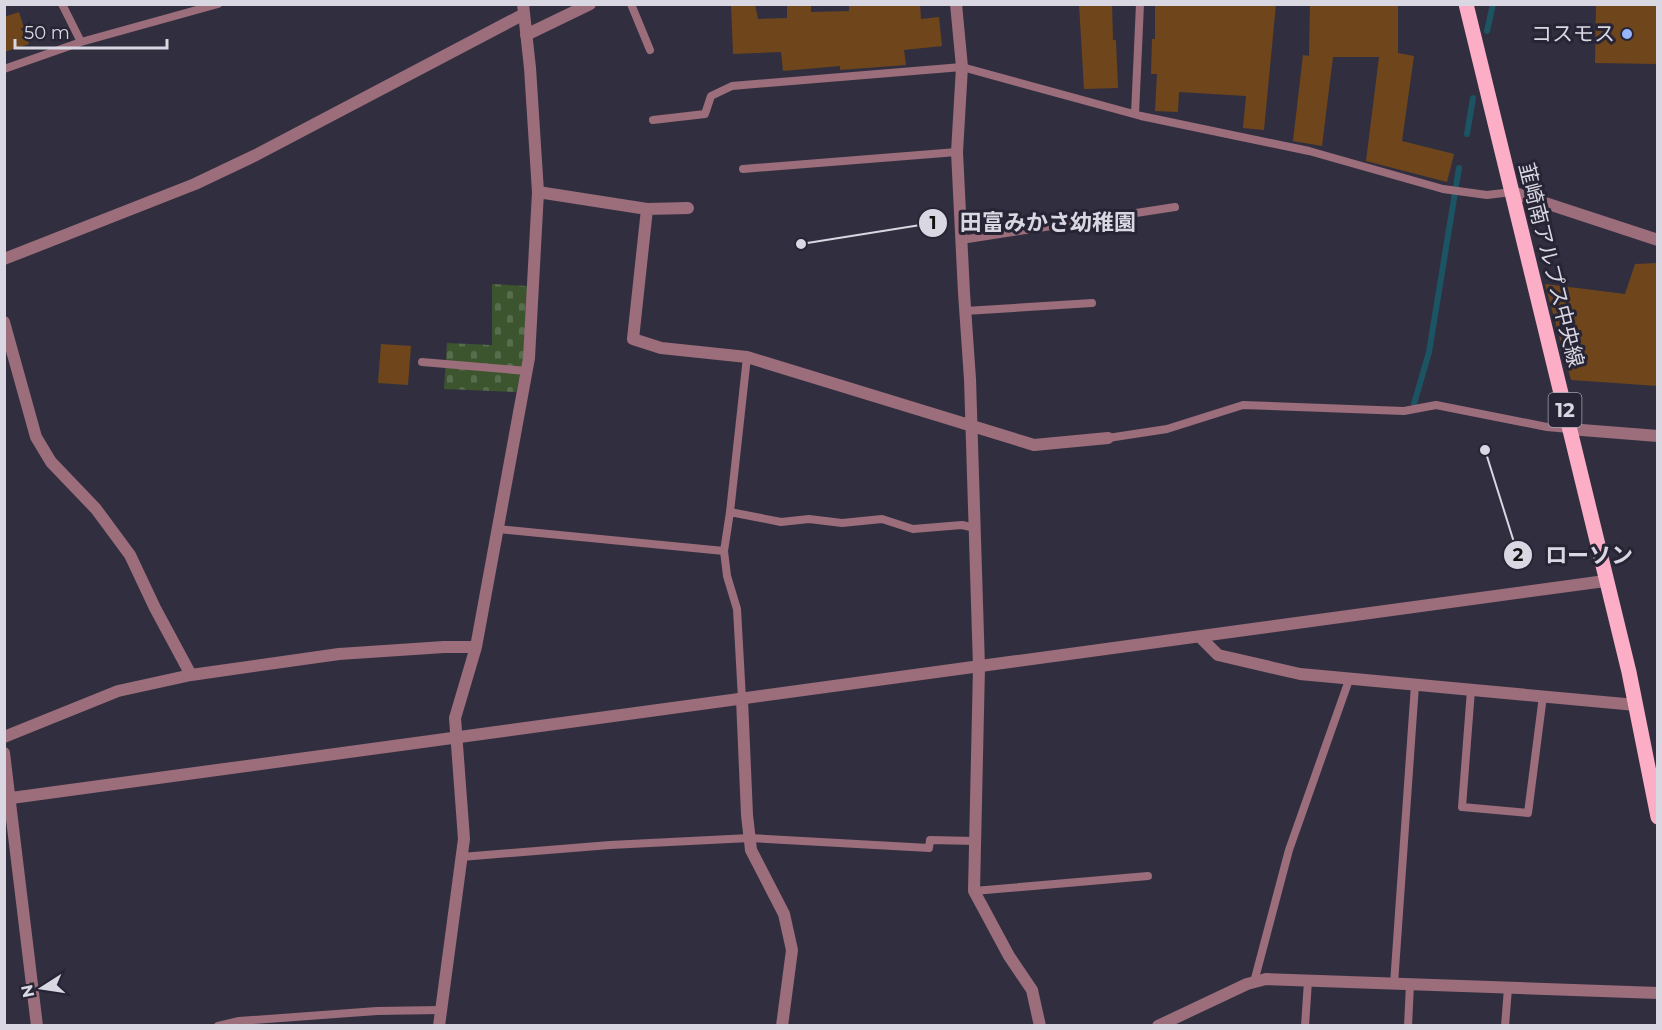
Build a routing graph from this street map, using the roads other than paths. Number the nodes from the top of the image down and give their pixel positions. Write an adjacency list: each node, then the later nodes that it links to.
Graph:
1 (62, 4): 10 (lane)
2 (218, 4): 10 (lane)
3 (590, 4): 9 (street)
4 (632, 4): 11 (lane)
5 (956, 4): 12 (street)
6 (1140, 4): 14 (lane)
7 (1466, 4): 19 (main road, 韮崎南アルプス中央線 / 12)
8 (524, 9): 9 (street); 25 (street)
9 (526, 35): 18 (street)
10 (81, 42): 13 (lane)
11 (650, 50)
12 (962, 67): 14 (lane); 15 (lane); 16 (street)
13 (4, 69)
14 (1135, 114): 19 (lane)
15 (653, 120)
16 (957, 152): 17 (lane); 23 (street)
17 (743, 169)
18 (538, 192): 22 (street); 31 (street)
19 (1512, 192): 24 (street); 33 (main road, 韮崎南アルプス中央線 / 12)
20 (1174, 207): 23 (lane)
21 (688, 208): 22 (street)
22 (647, 209): 29 (street)
23 (961, 240): 27 (street)
24 (1658, 240)
25 (4, 259)
26 (1092, 303): 27 (lane)
27 (965, 311): 32 (street)
28 (4, 322): 44 (street)
29 (747, 357): 32 (street); 36 (lane)
30 (422, 362): 31 (lane)
31 (527, 371): 38 (street)
32 (972, 426): 35 (street); 37 (street)
33 (1569, 429): 34 (street); 35 (lane); 40 (main road, 韮崎南アルプス中央線 / 12)
34 (1658, 436)
35 (1108, 438)
36 (730, 512): 37 (lane); 39 (lane)
37 (975, 528): 43 (street)
38 (498, 529): 39 (lane); 42 (street)
39 (724, 550): 49 (lane)
40 (1605, 581): 41 (street); 50 (main road, 韮崎南アルプス中央線 / 12)
41 (1200, 637): 43 (street); 45 (street)
42 (476, 647): 44 (street); 52 (street)
43 (980, 667): 49 (street); 57 (street)
44 (191, 675): 51 (street)
45 (1349, 680): 46 (street); 62 (lane)
46 (1415, 685): 47 (street); 63 (lane)
47 (1471, 690): 48 (street); 48 (lane)
48 (1543, 696): 50 (street)
49 (742, 699): 52 (street); 56 (street)
50 (1636, 705): 55 (main road, 韮崎南アルプス中央線 / 12)
51 (4, 737)
52 (456, 737): 54 (street); 58 (street)
53 (4, 753): 54 (street)
54 (7, 799): 68 (street)
55 (1658, 817)
56 (750, 838): 57 (lane); 58 (lane); 71 (street)
57 (975, 842): 60 (street)
58 (461, 856): 67 (street)
59 (1148, 876): 60 (lane)
60 (974, 891): 72 (street)
61 (1308, 981): 62 (street); 63 (street); 74 (lane)
62 (1254, 982): 73 (street)
63 (1395, 984): 64 (street)
64 (1410, 984): 65 (street); 75 (lane)
65 (1508, 988): 66 (street); 76 (lane)
66 (1658, 993)
67 (440, 1010): 69 (lane); 70 (street)
68 (37, 1026)
69 (218, 1026)
70 (439, 1026)
71 (782, 1026)
72 (1040, 1026)
73 (1158, 1026)
74 (1305, 1026)
75 (1408, 1026)
76 (1505, 1026)

